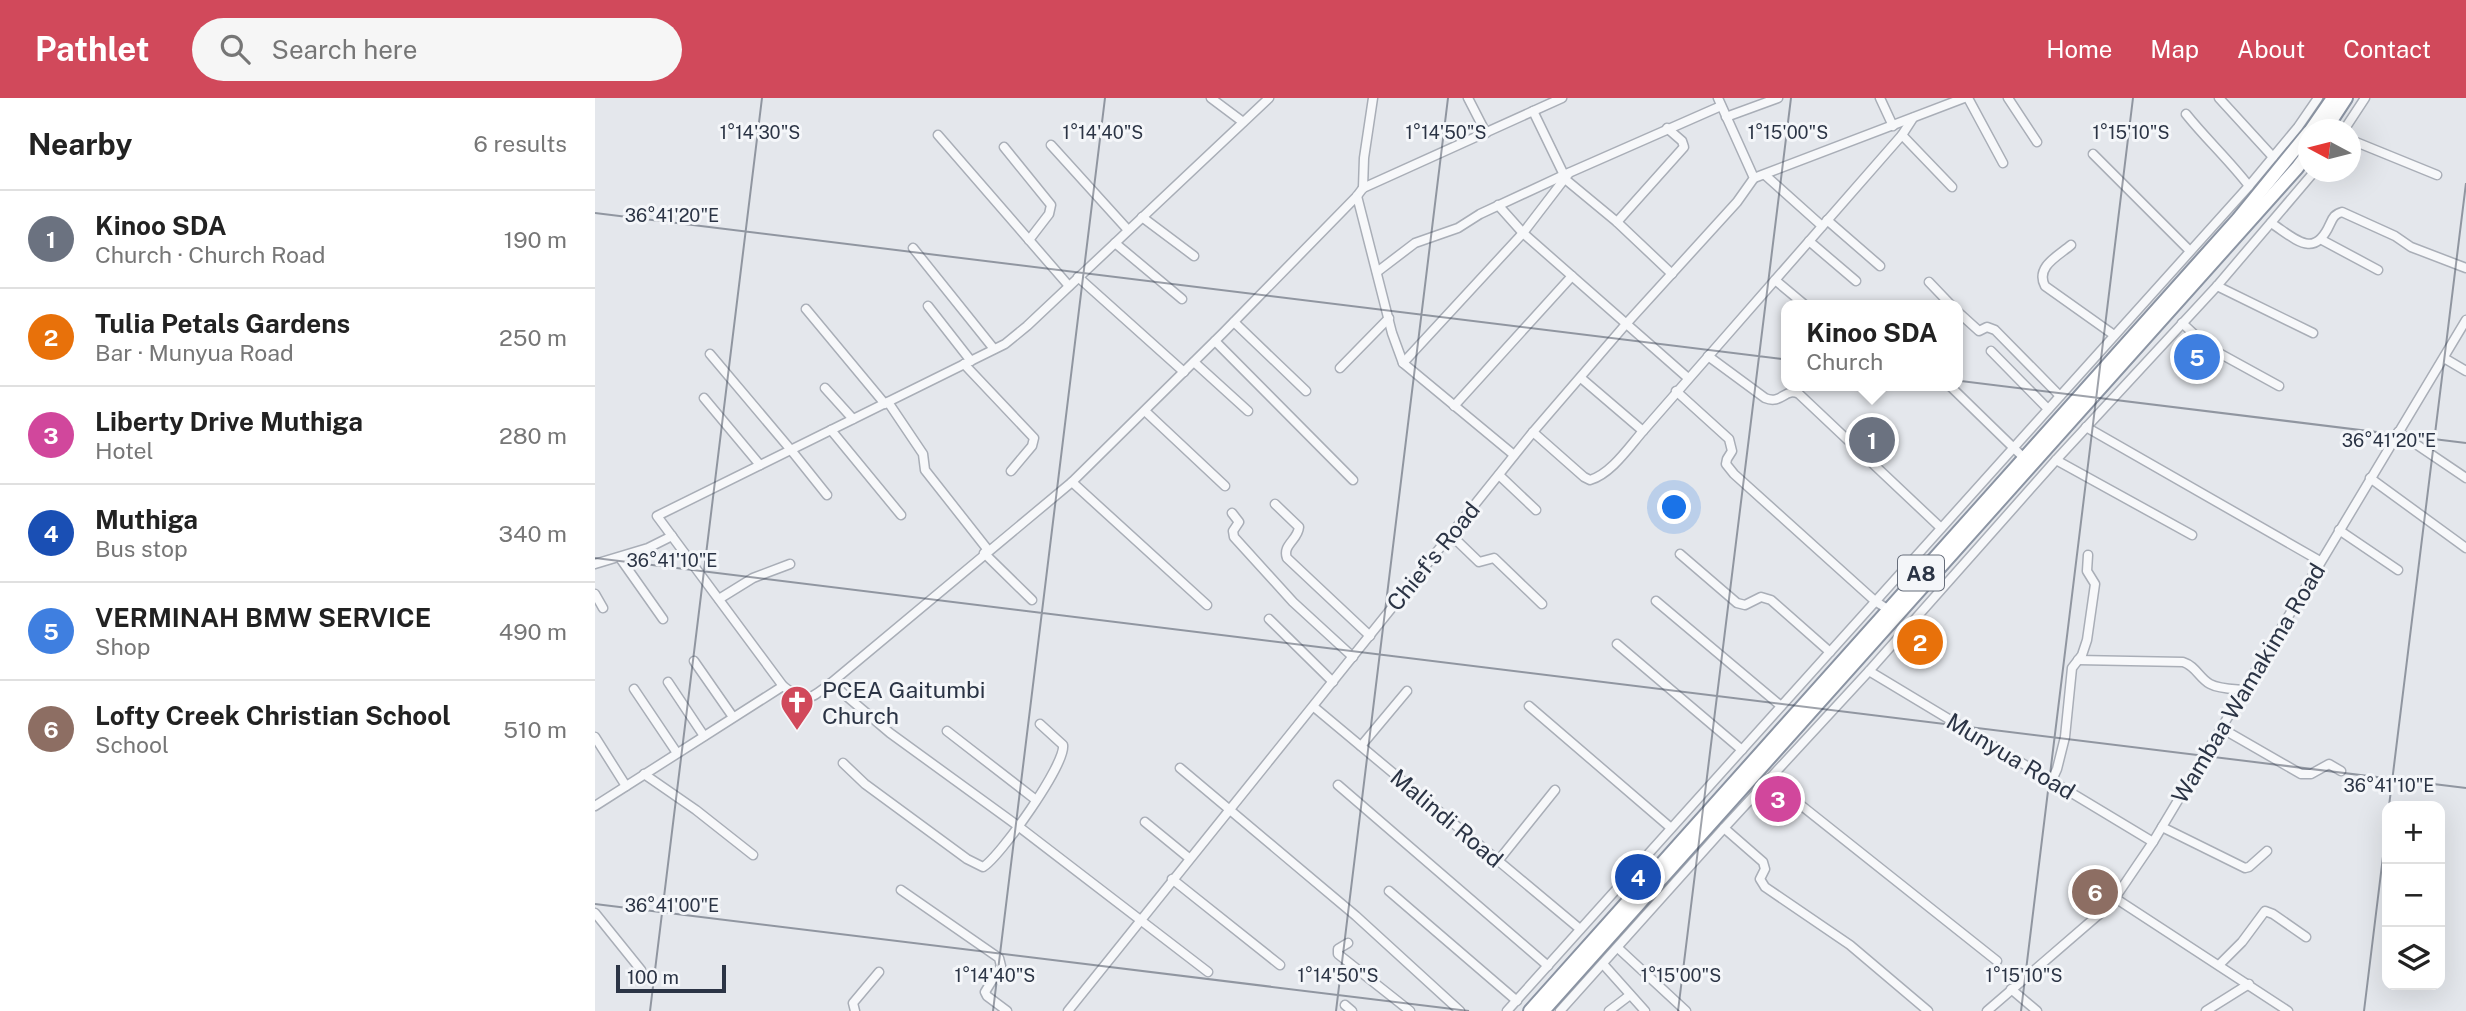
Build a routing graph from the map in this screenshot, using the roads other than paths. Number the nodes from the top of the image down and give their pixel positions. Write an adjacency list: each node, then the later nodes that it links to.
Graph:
1 (1211, 98): 23 (street)
2 (1269, 98): 23 (street)
3 (1373, 98): 45 (street)
4 (1468, 98): 26 (street)
5 (1562, 98): 16 (street)
6 (1778, 98): 18 (street)
7 (1880, 98): 24 (street)
8 (2008, 98): 29 (street)
9 (2219, 98): 35 (street)
10 (2333, 98): 20 (highway, A8)
11 (2346, 98): 21 (highway)
12 (2365, 98): 22 (street)
13 (1962, 99): 19 (street); 36 (street)
14 (2314, 100): 35 (street)
15 (1719, 102): 18 (street); 25 (street)
16 (1533, 111): 26 (street); 40 (street)
17 (2186, 114): 43 (street)
18 (1726, 117): 41 (street)
19 (1913, 118): 24 (street); 28 (street)
20 (2318, 119)
21 (2332, 119)
22 (2351, 119)
23 (1243, 122): 48 (street)
24 (1892, 126): 38 (street)
25 (1667, 128): 40 (street); 49 (street)
26 (1486, 133): 45 (street)
27 (938, 135): 54 (street)
28 (1902, 135): 44 (street); 50 (street)
29 (2037, 142)
30 (2361, 144): 39 (street)
31 (1051, 145): 52 (street)
32 (2298, 146): 84 (highway, A8)
33 (1004, 147): 54 (street)
34 (2093, 154): 60 (street)
35 (2273, 157): 43 (street)
36 (2003, 163)
37 (2298, 165): 161 (highway, A8)
38 (1765, 175): 41 (street); 50 (street)
39 (2437, 175)
40 (1566, 176): 47 (street); 49 (street); 53 (street)
41 (1753, 178): 66 (street, Chief's Road)
42 (2306, 182): 51 (street)
43 (2249, 186): 60 (street)
44 (1952, 187)
45 (1363, 188): 46 (street)
46 (1357, 196): 65 (street); 83 (street)
47 (1497, 205): 53 (street); 65 (street)
48 (1142, 217): 52 (street); 61 (street)
49 (1617, 222): 66 (street)
50 (1825, 223): 56 (street); 62 (street)
51 (2271, 223): 55 (street); 73 (street)
52 (1128, 230): 57 (street)
53 (1523, 233): 67 (street); 97 (street)
54 (1029, 240): 72 (street)
55 (2322, 240): 63 (street); 64 (street)
56 (1809, 241): 69 (street); 70 (street)
57 (1115, 243): 68 (street); 74 (street)
58 (2071, 245): 88 (street)
59 (913, 248): 90 (street)
60 (2190, 251): 75 (street)
61 (1194, 256)
62 (1880, 266)
63 (2466, 268)
64 (2378, 270)
65 (1377, 272): 81 (street)
66 (1672, 274): 86 (street, Chief's Road)
67 (1572, 276): 86 (street); 111 (street)
68 (1078, 278): 72 (street); 100 (street)
69 (1775, 280): 76 (street); 93 (street)
70 (1856, 281)
71 (1929, 282): 77 (street)
72 (1069, 286): 90 (street)
73 (2217, 286): 85 (street); 87 (street)
74 (1182, 299)
75 (2148, 299): 84 (street); 88 (street)
76 (1799, 300)
77 (1946, 300)
78 (928, 306): 96 (street)
79 (806, 309): 110 (street)
80 (1963, 317): 108 (street)
81 (1389, 318): 97 (street); 98 (street)
82 (2466, 320): 94 (street, Wambaa Wamakima Road)
83 (1234, 322): 89 (street); 105 (street)
84 (2145, 323): 124 (highway, A8)
85 (2182, 323): 103 (street); 116 (street)
86 (1626, 324): 101 (street, Chief's Road); 102 (street)
87 (2313, 333)
88 (2115, 335): 108 (street)
89 (1215, 341): 95 (street); 132 (street)
90 (994, 349): 96 (street)
91 (1991, 351): 113 (street)
92 (711, 354): 122 (street)
93 (1708, 356): 102 (street); 140 (street)
94 (2444, 358): 99 (street); 120 (street, Wambaa Wamakima Road)
95 (1194, 362): 100 (street); 114 (street)
96 (968, 363): 110 (street); 128 (street)
97 (1403, 363): 111 (street)
98 (1340, 368)
99 (2466, 371)
100 (1184, 372): 112 (street)
101 (1581, 378): 118 (street); 119 (street, Chief's Road)
102 (1688, 378): 106 (street)
103 (2279, 386)
104 (825, 388): 115 (street)
105 (1306, 391)
106 (1676, 391): 118 (street); 158 (street)
107 (1955, 391): 121 (street)
108 (2060, 396): 113 (street)
109 (704, 398): 126 (street)
110 (886, 403): 115 (street); 146 (street)
111 (1454, 406): 123 (street)
112 (1146, 409): 127 (street); 133 (street); 134 (street)
113 (2048, 409): 121 (street)
114 (1248, 411)
115 (853, 419): 117 (street)
116 (2086, 427): 125 (street); 150 (street)
117 (831, 430): 122 (street); 139 (street)
118 (1643, 431): 119 (street)
119 (1533, 432): 123 (street, Chief's Road)
120 (2398, 432): 130 (street, Wambaa Wamakima Road); 131 (street)
121 (2015, 447): 124 (street); 140 (street)
122 (791, 450): 126 (street); 135 (street)
123 (1514, 455): 129 (street, Chief's Road)
124 (2024, 458): 163 (highway, A8)
125 (2056, 460): 143 (street); 164 (street)
126 (760, 465): 144 (street)
127 (1210, 465)
128 (1011, 471)
129 (1499, 475): 137 (street); 142 (street, Chief's Road)
130 (2370, 478): 141 (street, Wambaa Wamakima Road); 145 (street)
131 (2466, 478)
132 (1353, 481)
133 (1072, 482): 146 (street); 160 (street)
134 (1225, 486)
135 (827, 495)
136 (1275, 504): 167 (street)
137 (1536, 510)
138 (1232, 513): 172 (street)
139 (901, 515)
140 (1941, 528): 158 (street)
141 (2339, 530): 150 (street, Wambaa Wamakima Road); 153 (street)
142 (1451, 535): 159 (street); 167 (street, Chief's Road)
143 (2192, 535)
144 (672, 536): 149 (street); 155 (street)
145 (2466, 548)
146 (986, 552): 156 (street); 178 (street)
147 (1680, 554): 171 (street)
148 (2088, 555): 173 (street)
149 (620, 558): 151 (street); 165 (street)
150 (2320, 562): 181 (street, Wambaa Wamakima Road)
151 (595, 564)
152 (790, 565): 155 (street)
153 (2398, 570)
154 (595, 594): 162 (street)
155 (719, 599): 179 (street)
156 (1032, 600)
157 (1656, 601): 184 (street)
158 (1875, 601): 163 (street); 171 (street)
159 (1542, 604)
160 (1207, 605)
161 (1905, 606): 164 (street); 168 (highway, A8)
162 (603, 608)
163 (1889, 610): 215 (highway, A8)
164 (1916, 615): 170 (street)
165 (663, 619)
166 (1269, 619): 177 (street)
167 (1370, 636): 172 (street, Chief's Road)
168 (1877, 638): 170 (street); 188 (highway, A8)
169 (1617, 644): 195 (street)
170 (1888, 647): 175 (street)
171 (1830, 652): 184 (street)
172 (1353, 657): 177 (street, Chief's Road)
173 (2078, 660): 181 (street); 202 (street)
174 (694, 661): 186 (street)
175 (1869, 671): 191 (street); 202 (street, Munyua Road)
176 (668, 682): 192 (street)
177 (1333, 682): 185 (street, Chief's Road)
178 (831, 683): 179 (street); 211 (street)
179 (783, 686): 186 (street)
180 (634, 690): 196 (street)
181 (2244, 690): 189 (street, Wambaa Wamakima Road)
182 (1407, 691): 194 (street)
183 (1529, 706): 213 (street)
184 (1781, 706): 195 (street)
185 (1314, 707): 194 (street, Malindi Road); 208 (street, Chief's Road)
186 (733, 717): 192 (street)
187 (1040, 724): 206 (street)
188 (1800, 724): 191 (street); 227 (highway, A8)
189 (2221, 728): 199 (street); 212 (street, Wambaa Wamakima Road)
190 (947, 731): 206 (street)
191 (1810, 734): 201 (street)
192 (704, 736): 196 (street)
193 (595, 737): 204 (street)
194 (1361, 746): 220 (street, Malindi Road)
195 (1742, 750): 209 (street)
196 (677, 753): 200 (street)
197 (843, 763): 211 (street)
198 (1179, 768): 208 (street)
199 (2341, 771)
200 (644, 774): 204 (street); 218 (street)
201 (1768, 779): 214 (street); 234 (street)
202 (2052, 780): 216 (street, Munyua Road)
203 (1338, 785): 238 (street)
204 (626, 786): 207 (street)
205 (1555, 790): 220 (street)
206 (1036, 800): 211 (street)
207 (595, 806)
208 (1230, 809): 219 (street, Chief's Road); 250 (street)
209 (1682, 817): 213 (street); 215 (street)
210 (1145, 822): 219 (street)
211 (1018, 826): 228 (street)
212 (2162, 827): 216 (street, Wambaa Wamakima Road); 217 (street)
213 (1671, 828): 225 (street)
214 (1724, 828): 229 (street); 258 (street)
215 (1693, 829): 227 (highway, A8)
216 (2153, 842): 224 (street, Wambaa Wamakima Road)
217 (2267, 851)
218 (753, 855)
219 (1189, 858): 221 (street, Chief's Road)
220 (1498, 861): 230 (street, Malindi Road)
221 (1172, 879): 228 (street, Chief's Road); 236 (street)
222 (901, 890): 247 (street)
223 (1389, 891): 245 (street)
224 (2115, 898): 237 (street); 243 (street, Wambaa Wamakima Road)
225 (1605, 902): 227 (street); 230 (street)
226 (595, 913): 239 (street)
227 (1621, 917): 229 (street); 252 (highway, A8); 253 (highway, A8)
228 (1140, 919): 241 (street); 248 (street, Chief's Road)
229 (1635, 928): 233 (street)
230 (1580, 929): 238 (street)
231 (2306, 937): 237 (street)
232 (1348, 943): 249 (street)
233 (1618, 948): 235 (street); 257 (street)
234 (1997, 961)
235 (1603, 964): 244 (street); 254 (street)
236 (1280, 965)
237 (2219, 965): 242 (street)
238 (1548, 966): 245 (street)
239 (641, 970)
240 (879, 972): 246 (street)
241 (1208, 972)
242 (2249, 984): 261 (street); 262 (street)
243 (2011, 989): 259 (street, Wambaa Wamakima Road); 260 (street)
244 (1630, 995): 255 (street); 256 (street)
245 (1517, 1001): 251 (street)
246 (855, 1011)
247 (1007, 1011)
248 (1068, 1011)
249 (1411, 1011)
250 (1460, 1011)
251 (1507, 1011)
252 (1529, 1011)
253 (1543, 1011)
254 (1560, 1011)
255 (1609, 1011)
256 (1645, 1011)
257 (1686, 1011)
258 (1928, 1011)
259 (1987, 1011)
260 (2037, 1011)
261 (2206, 1011)
262 (2288, 1011)

